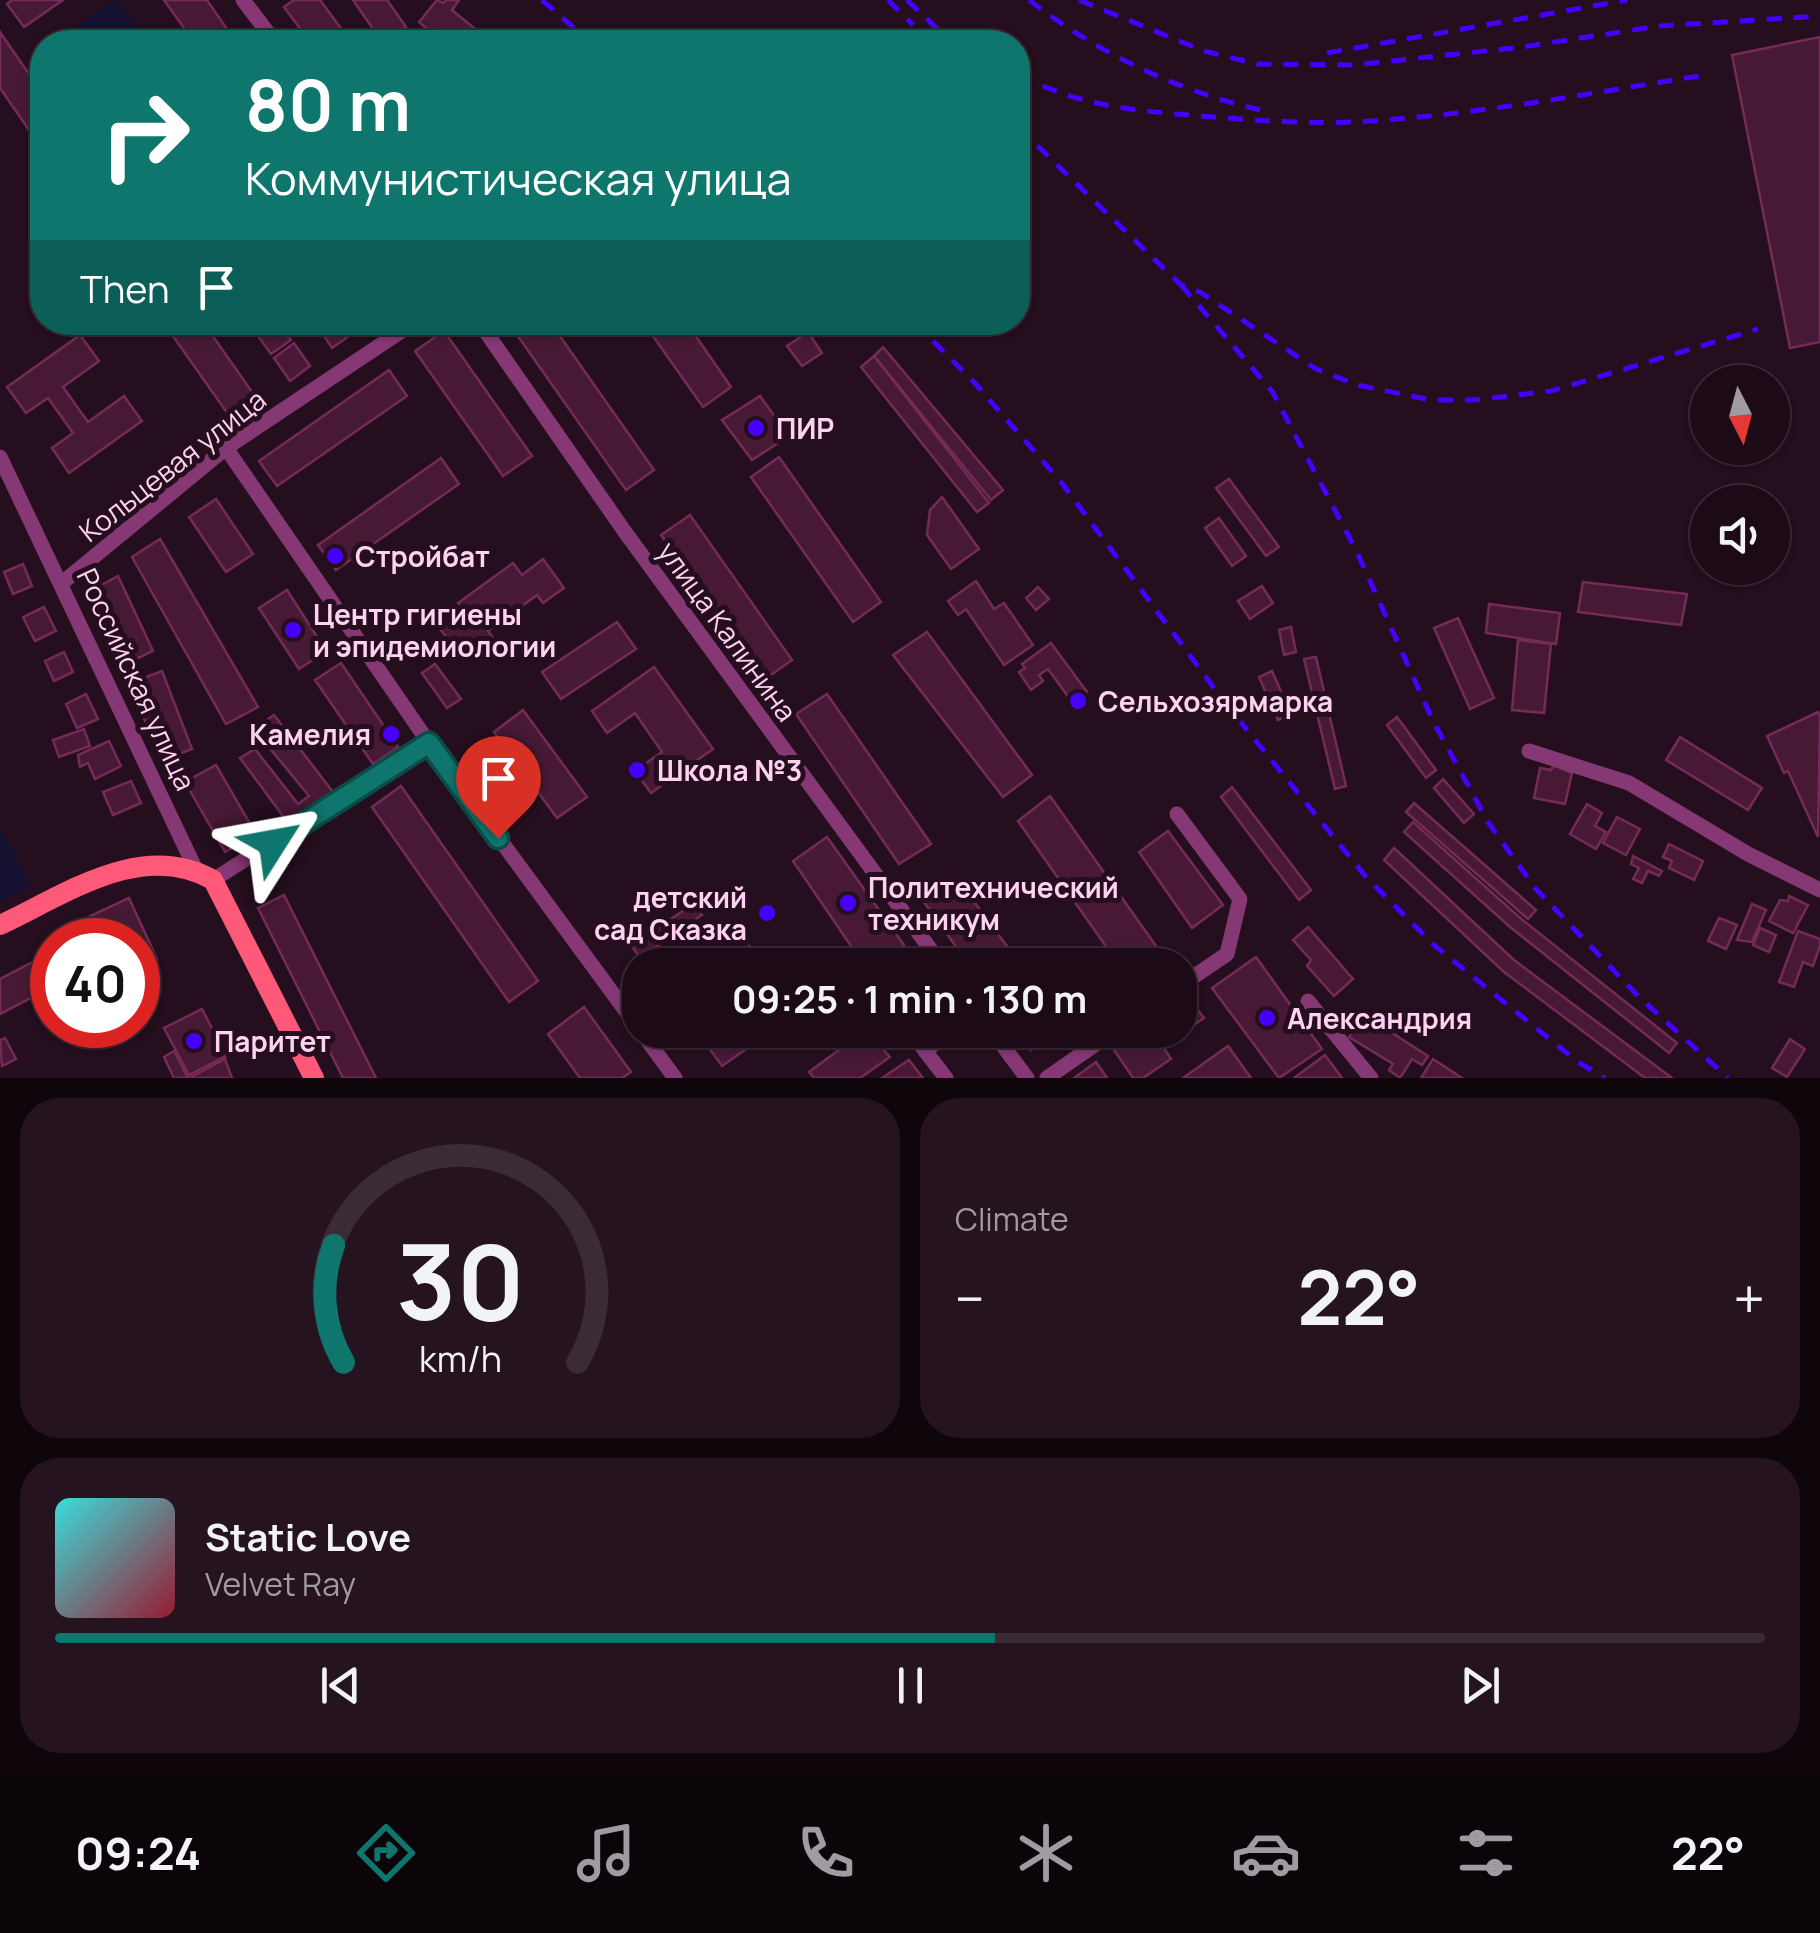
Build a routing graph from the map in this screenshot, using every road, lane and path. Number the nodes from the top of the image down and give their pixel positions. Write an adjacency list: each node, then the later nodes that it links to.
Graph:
1 (243, 0): 2 (street)
2 (265, 30)
3 (396, 335): 5 (street, Кольцевая улица)
4 (488, 335): 14 (street, улица Калинина)
5 (226, 448): 7 (street, Кольцевая улица); 8 (street)
6 (0, 457): 7 (street, Российская улица)
7 (62, 582): 11 (street, Российская улица)
8 (429, 743): 11 (street); 23 (street)
9 (1529, 750): 12 (street)
10 (1178, 814): 15 (street)
11 (205, 875): 13 (main road); 22 (main road, Российская улица)
12 (1820, 890)
13 (0, 925)
14 (930, 948)
15 (1197, 974)
16 (1308, 1001): 27 (street)
17 (923, 1048): 21 (street)
18 (929, 1048): 21 (street)
19 (1004, 1048): 25 (street)
20 (1090, 1048): 26 (street)
21 (925, 1051): 24 (street)
22 (314, 1078)
23 (675, 1078)
24 (946, 1078)
25 (1027, 1078)
26 (1047, 1078)
27 (1370, 1078)

